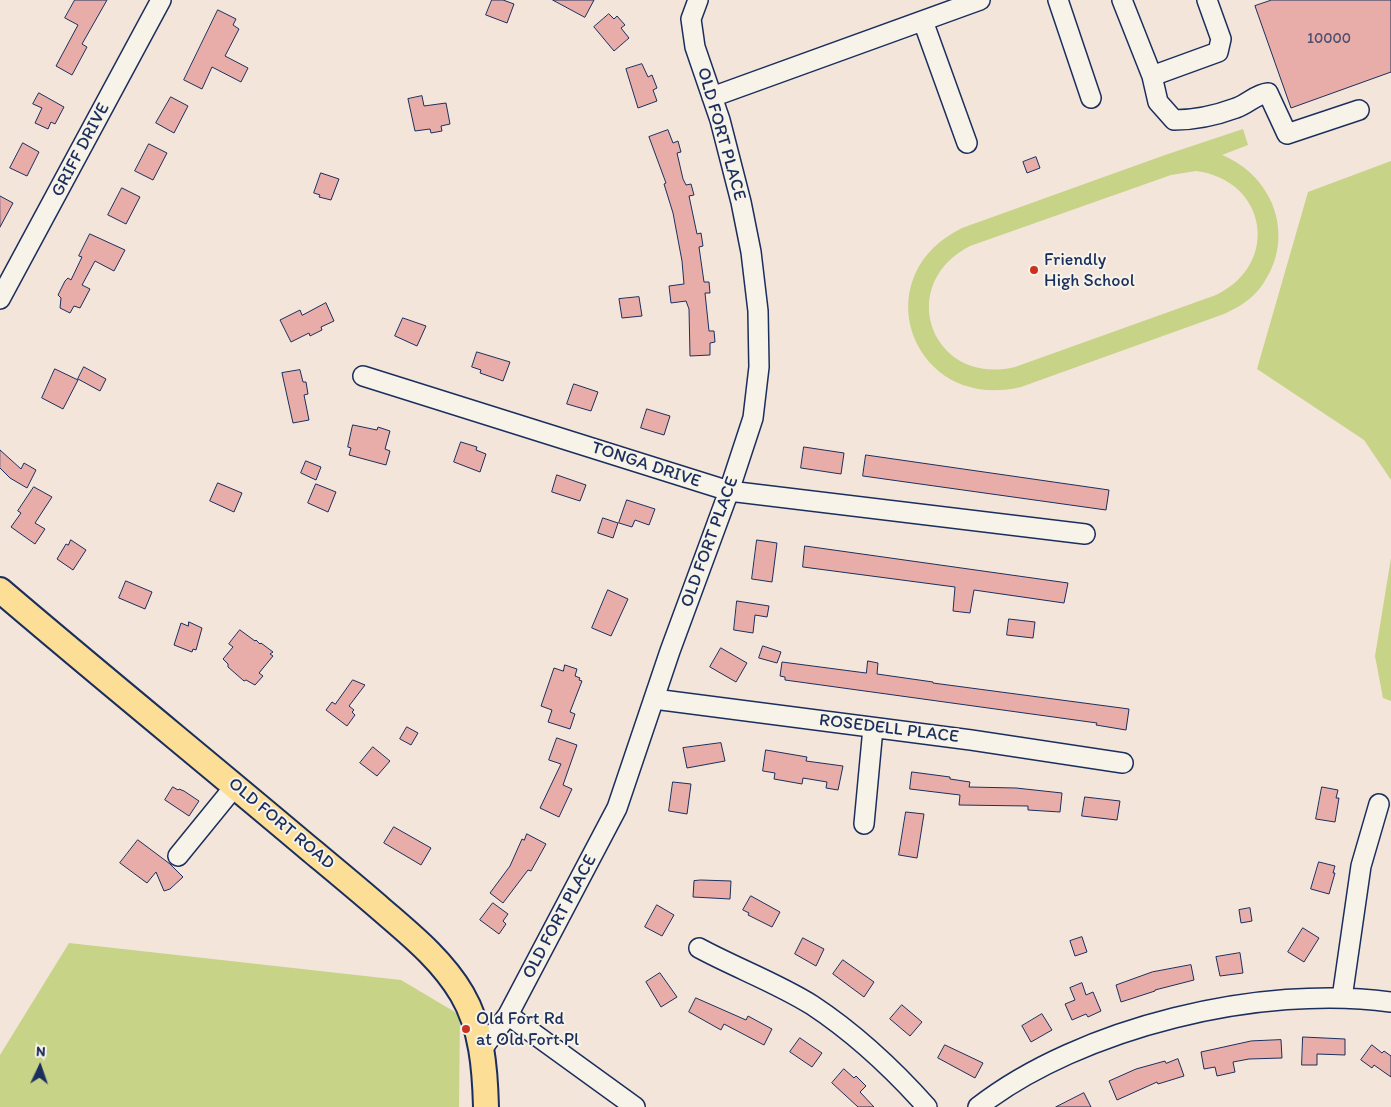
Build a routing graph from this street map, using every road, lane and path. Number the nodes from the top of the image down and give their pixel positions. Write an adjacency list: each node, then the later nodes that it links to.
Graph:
1 (161, 0): 13 (street, GRIFF DRIVE)
2 (698, 0): 9 (street, OLD FORT PLACE)
3 (980, 0): 7 (street)
4 (1058, 0): 10 (street)
5 (1122, 0): 8 (street)
6 (1207, 0): 8 (street)
7 (923, 20): 9 (street); 12 (street)
8 (1152, 76): 11 (street)
9 (712, 97): 15 (street, OLD FORT PLACE)
10 (1091, 98)
11 (1359, 110)
12 (966, 143)
13 (0, 299)
14 (363, 376): 15 (street, TONGA DRIVE)
15 (729, 491): 16 (street, TONGA DRIVE); 18 (street, OLD FORT PLACE)
16 (1086, 534)
17 (1, 593): 21 (main road, OLD FORT ROAD)
18 (654, 699): 19 (street, ROSEDELL PLACE); 28 (street, OLD FORT PLACE)
19 (873, 728): 20 (street, ROSEDELL PLACE); 23 (street)
20 (1123, 763)
21 (235, 786): 24 (street); 29 (main road, OLD FORT ROAD)
22 (1379, 804): 26 (street)
23 (864, 824)
24 (178, 856)
25 (699, 948): 32 (street)
26 (1342, 998): 27 (street); 33 (street)
27 (1391, 1002)
28 (508, 1015): 29 (street, OLD FORT PLACE); 31 (street)
29 (482, 1049): 30 (main road, OLD FORT ROAD)
30 (486, 1107)
31 (635, 1107)
32 (927, 1107)
33 (978, 1107)

